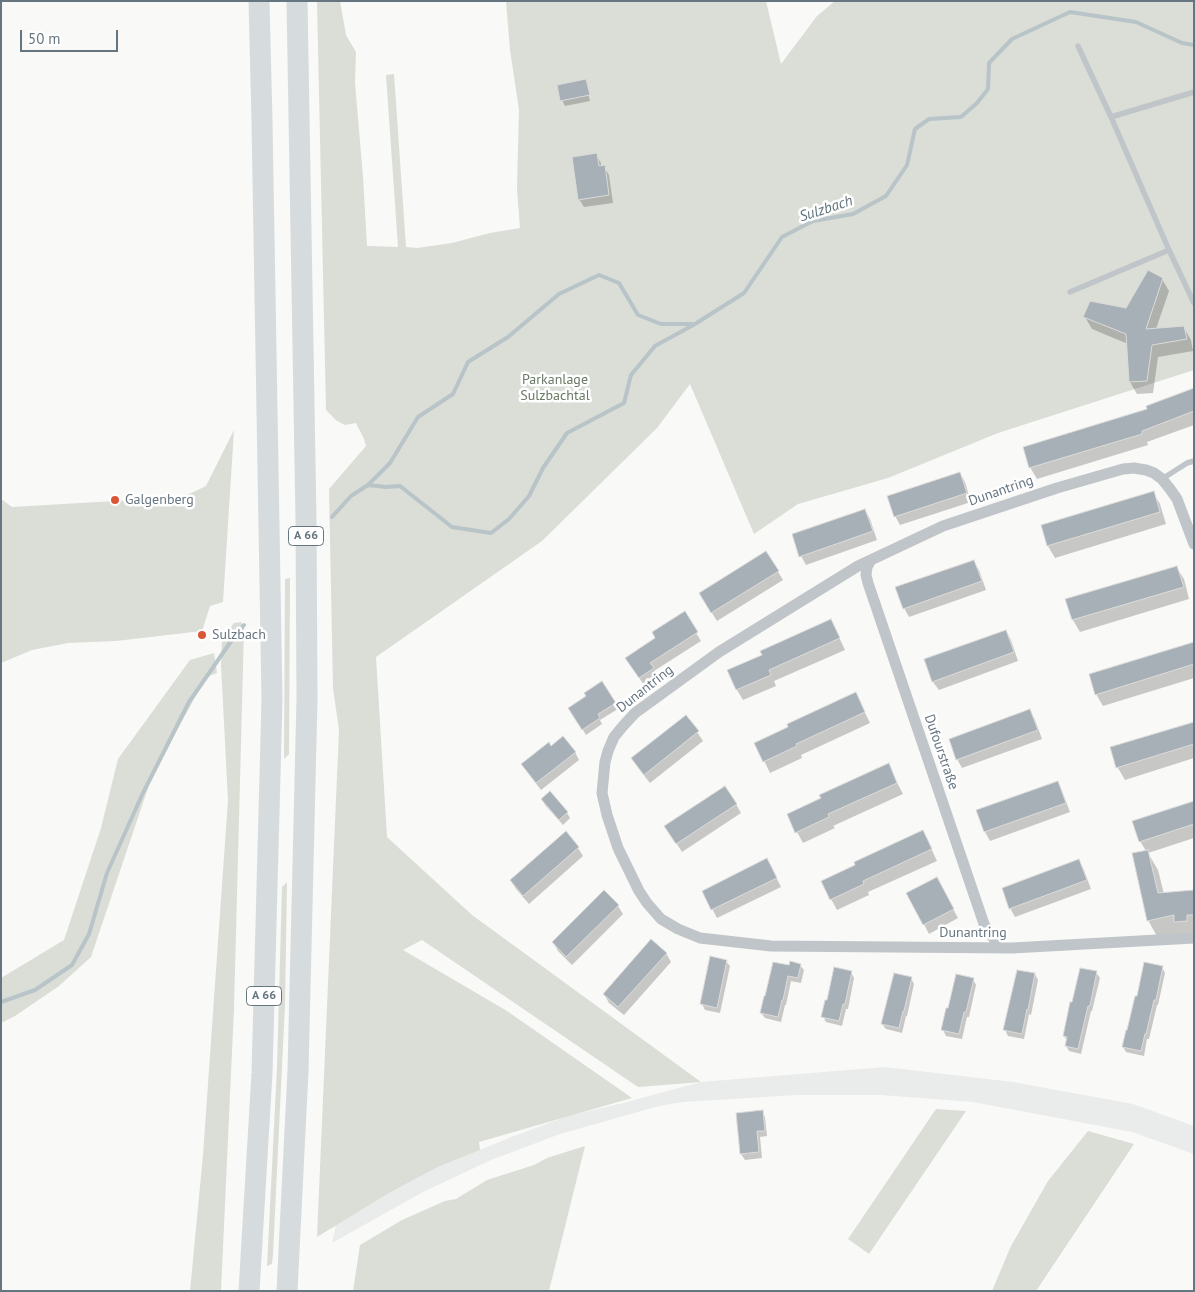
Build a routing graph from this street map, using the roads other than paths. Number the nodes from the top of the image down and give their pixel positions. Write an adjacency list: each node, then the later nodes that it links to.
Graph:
1 (259, 1): 15 (highway, A 66)
2 (297, 1): 16 (highway, A 66)
3 (1078, 46): 5 (lane)
4 (1194, 92): 5 (lane)
5 (1111, 117): 6 (lane)
6 (1169, 250): 7 (lane); 8 (lane)
7 (1070, 292)
8 (1194, 303)
9 (1194, 461): 10 (lane)
10 (1162, 480): 11 (street, Dunantring); 12 (street, Dunantring)
11 (1194, 544)
12 (871, 560): 14 (street, Dufourstraße); 14 (street, Dunantring)
13 (1194, 938): 14 (street, Dunantring)
14 (1002, 948)
15 (249, 1291)
16 (287, 1291)

